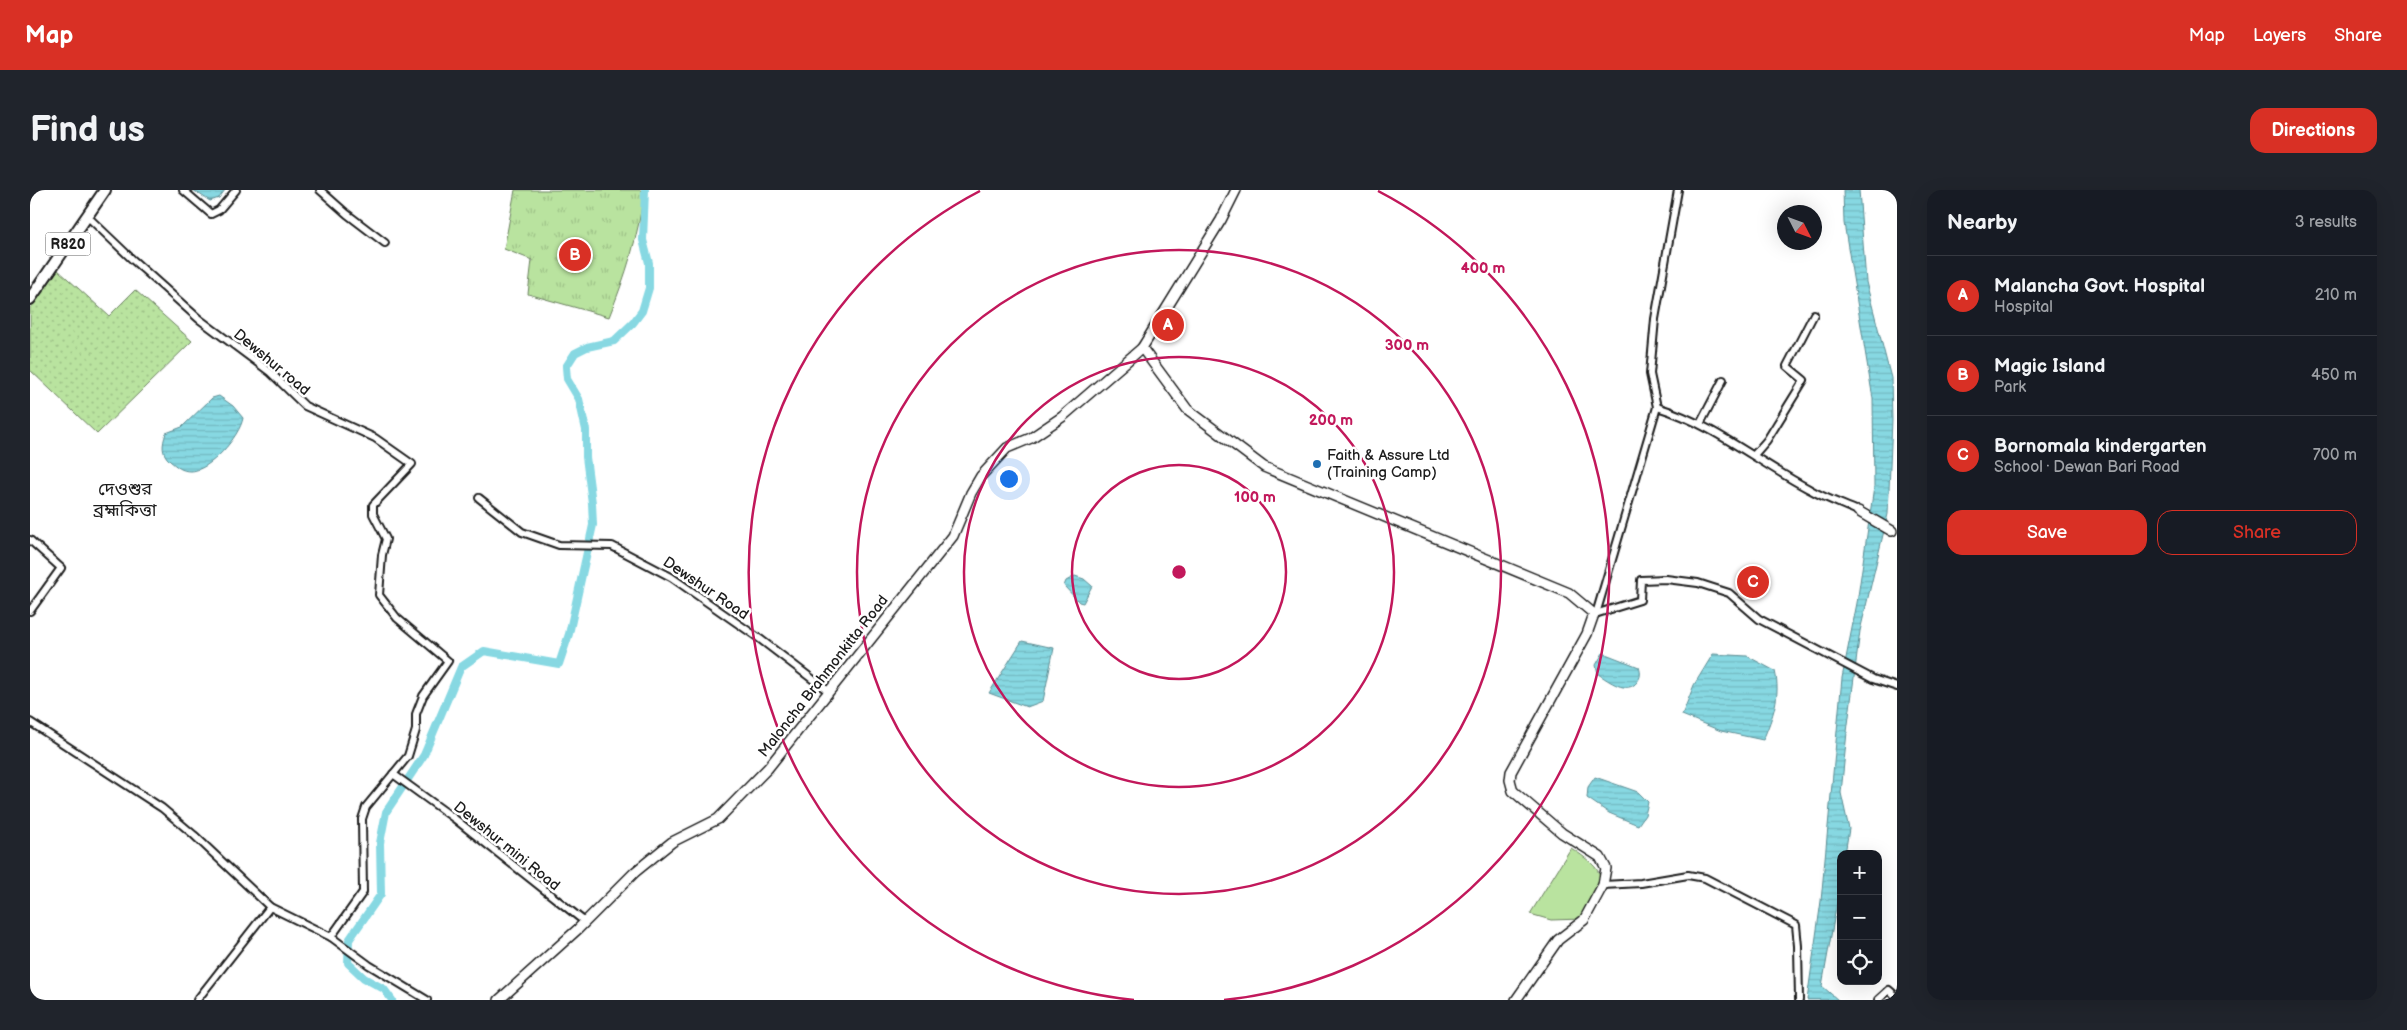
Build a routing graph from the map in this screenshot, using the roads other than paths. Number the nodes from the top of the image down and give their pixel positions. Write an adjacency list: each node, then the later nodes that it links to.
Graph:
1 (105, 190): 7 (main road, R820)
2 (182, 190): 3 (street)
3 (236, 190)
4 (320, 190): 8 (street)
5 (1236, 190): 11 (main road, Maloncha Brahmonkitta Road)
6 (1678, 190): 13 (street)
7 (87, 216): 9 (main road, R820); 25 (street, Dewshur road)
8 (385, 242)
9 (30, 299)
10 (1814, 314): 15 (street)
11 (1142, 348): 21 (main road); 23 (main road, Maloncha Brahmonkitta Road)
12 (1723, 380): 14 (street)
13 (1657, 407): 14 (street); 21 (street)
14 (1700, 424): 15 (street)
15 (1754, 455): 17 (street)
16 (479, 498): 23 (street, Dewshur Road)
17 (1858, 511): 18 (main road)
18 (1894, 533)
19 (30, 540): 20 (street)
20 (30, 611)
21 (1595, 614): 22 (street); 26 (main road)
22 (1897, 687)
23 (828, 691): 28 (main road, Maloncha Brahmonkitta Road)
24 (30, 722): 27 (street)
25 (393, 774): 28 (street, Dewshur mini Road); 29 (street)
26 (1603, 885): 34 (main road); 35 (street)
27 (270, 907): 29 (street); 31 (street)
28 (585, 922): 33 (main road, Maloncha Brahmonkitta Road)
29 (331, 937): 32 (street)
30 (1897, 997): 36 (street)
31 (197, 1000)
32 (427, 1000)
33 (499, 1000)
34 (1516, 1000)
35 (1799, 1000)
36 (1878, 1000)

